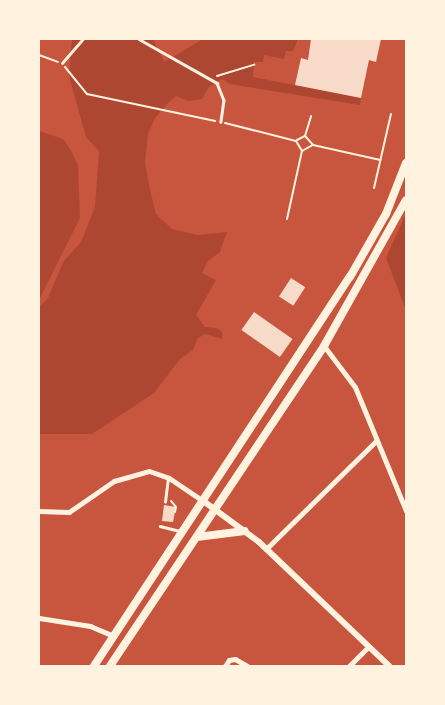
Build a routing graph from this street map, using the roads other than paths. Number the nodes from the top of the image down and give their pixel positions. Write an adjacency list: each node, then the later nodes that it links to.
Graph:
1 (83, 39): 3 (lane)
2 (139, 39): 4 (lane)
3 (62, 63)
4 (221, 122)
5 (406, 163): 10 (main road)
6 (406, 200): 7 (main road)
7 (324, 346): 8 (street); 12 (main road)
8 (375, 442): 14 (street); 19 (street)
9 (168, 478): 10 (street); 11 (lane); 13 (street)
10 (202, 500): 12 (street); 17 (main road)
11 (165, 502)
12 (216, 508): 16 (street); 18 (main road)
13 (39, 511)
14 (406, 511)
15 (160, 526): 17 (lane)
16 (246, 531): 18 (main road); 19 (street)
17 (181, 532): 21 (main road)
18 (197, 537): 24 (main road)
19 (266, 549): 22 (street)
20 (39, 618): 21 (street)
21 (114, 636): 23 (main road)
22 (368, 647): 27 (street); 28 (street)
23 (94, 666)
24 (110, 666)
25 (225, 666): 26 (street)
26 (247, 666)
27 (349, 666)
28 (388, 666)

